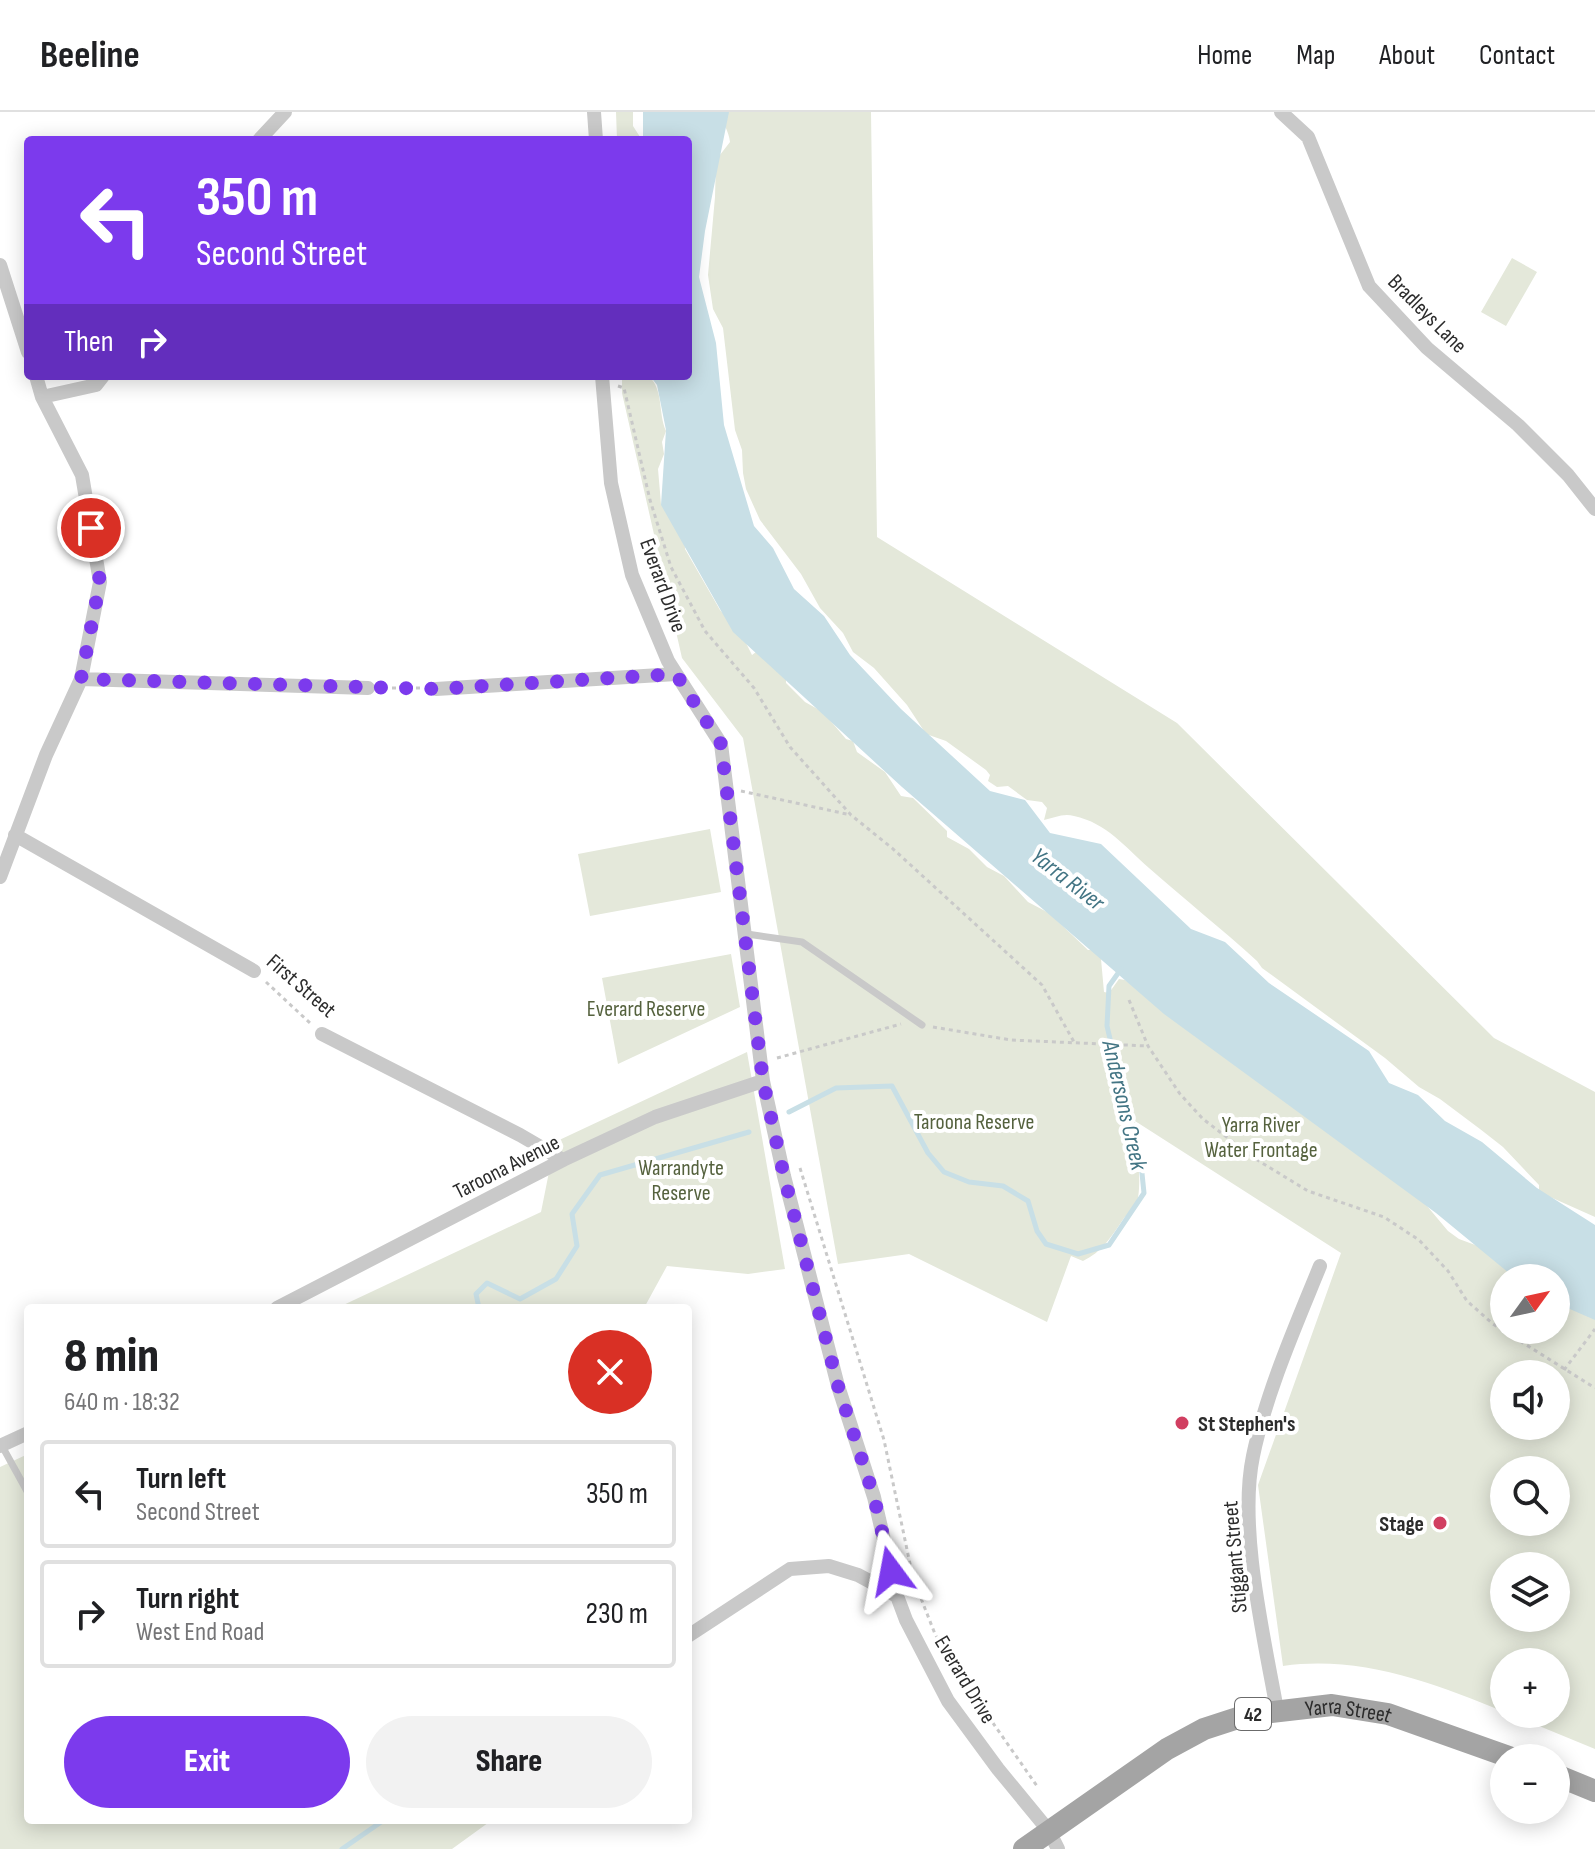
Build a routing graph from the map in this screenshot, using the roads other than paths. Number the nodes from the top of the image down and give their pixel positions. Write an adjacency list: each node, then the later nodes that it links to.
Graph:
1 (285, 112): 4 (street)
2 (594, 112): 5 (street)
3 (1281, 112): 12 (street, Bradleys Lane)
4 (263, 136)
5 (596, 136)
6 (0, 265): 7 (street)
7 (24, 340)
8 (37, 380): 11 (street)
9 (100, 380): 11 (street)
10 (602, 380): 13 (street, Everard Drive)
11 (42, 397): 14 (street)
12 (1595, 509)
13 (676, 674): 16 (street); 19 (street, Everard Drive)
14 (81, 679): 15 (street); 17 (street)
15 (368, 688)
16 (436, 689)
17 (15, 835): 18 (street); 20 (street, First Street)
18 (0, 877)
19 (747, 934): 21 (lane); 23 (street, Everard Drive)
20 (254, 971)
21 (919, 1022)
22 (322, 1034): 24 (street, First Street)
23 (763, 1081): 24 (street, Taroona Avenue); 30 (street, Everard Drive)
24 (563, 1160): 26 (street, Taroona Avenue)
25 (1320, 1266): 32 (street, Stiggant Street)
26 (285, 1304)
27 (24, 1435): 28 (street)
28 (1, 1446): 29 (lane)
29 (24, 1486)
30 (897, 1596): 31 (street); 36 (street, Everard Drive)
31 (692, 1633)
32 (1277, 1710): 33 (main road, Yarra Street / 42); 36 (main road, Yarra Street / 42)
33 (1490, 1750)
34 (1570, 1781): 35 (main road)
35 (1595, 1791)
36 (1054, 1840): 37 (main road, Yarra Street / 42)
37 (1024, 1849)

